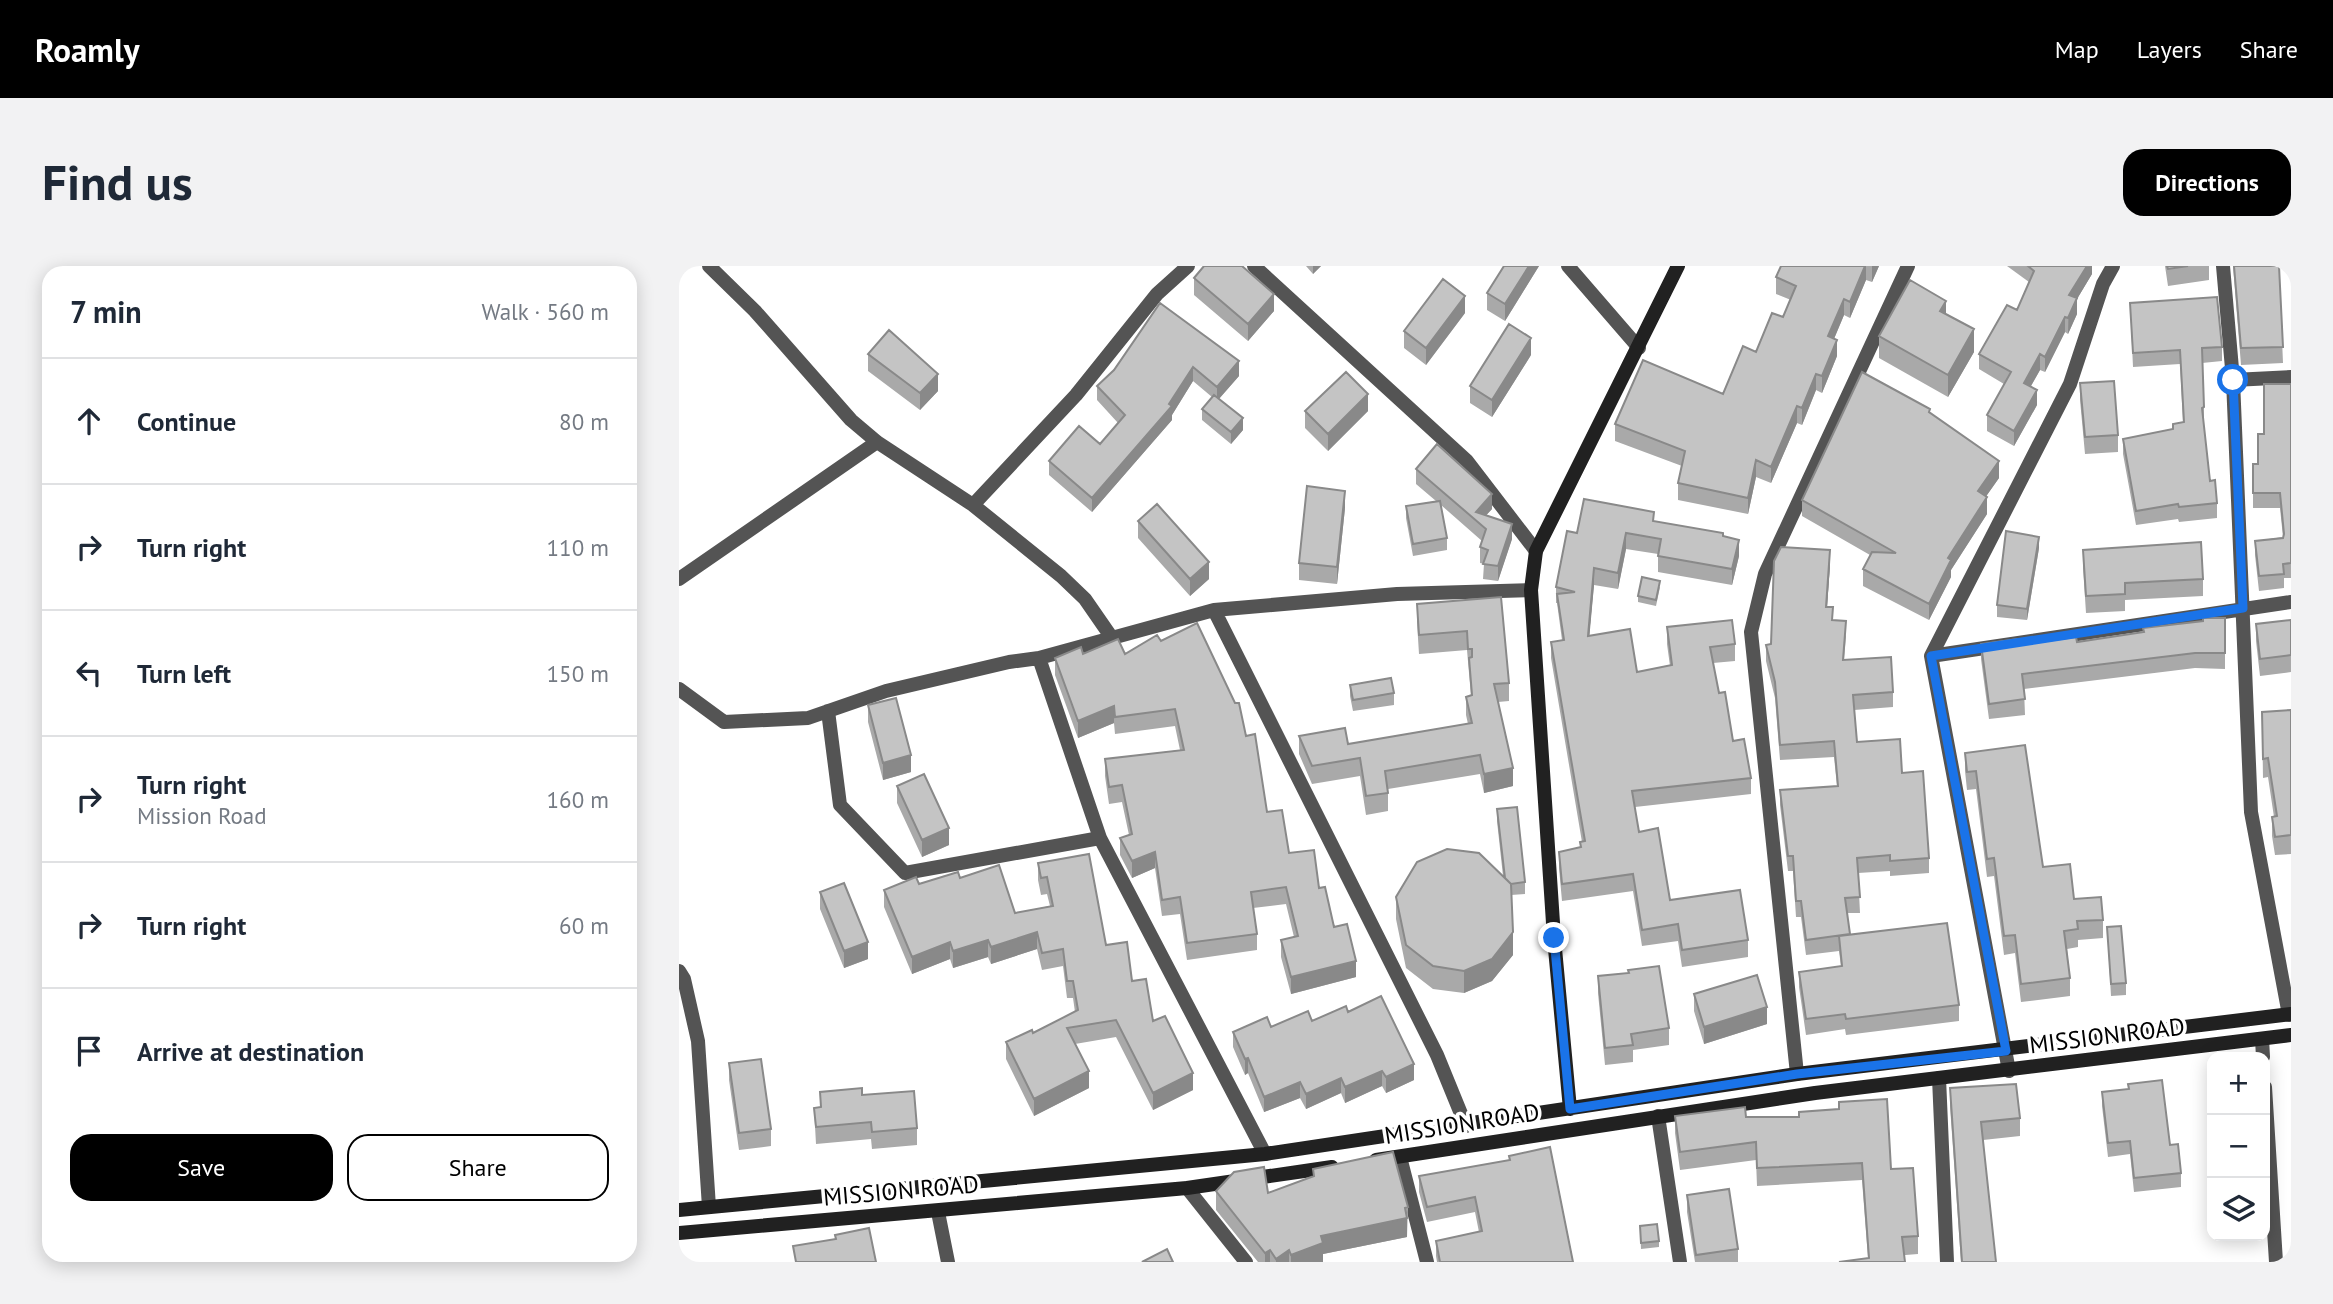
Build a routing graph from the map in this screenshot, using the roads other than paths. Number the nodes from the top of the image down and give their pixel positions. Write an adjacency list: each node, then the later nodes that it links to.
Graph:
1 (709, 266): 12 (street)
2 (1188, 266): 13 (street)
3 (1254, 266): 14 (street)
4 (1568, 266): 9 (street)
5 (1678, 266): 9 (street)
6 (1908, 266): 33 (street)
7 (2113, 266): 21 (street)
8 (2223, 266): 11 (street)
9 (1639, 348): 14 (street)
10 (2291, 377): 11 (street)
11 (2233, 380): 18 (street)
12 (877, 442): 13 (street); 15 (street)
13 (973, 505): 20 (street)
14 (1536, 551): 16 (street)
15 (679, 579)
16 (1531, 590): 19 (street); 35 (street)
17 (2291, 602): 18 (street)
18 (2243, 608): 21 (street); 27 (street)
19 (1214, 610): 20 (street); 38 (street)
20 (1112, 638): 22 (street)
21 (1931, 656): 30 (street)
22 (1039, 658): 24 (street); 25 (street)
23 (679, 689): 24 (street)
24 (828, 711): 25 (street)
25 (1100, 838): 39 (street)
26 (681, 976): 42 (street)
27 (2290, 1014): 30 (street, MISSION ROAD)
28 (2291, 1035): 29 (street, MISSION ROAD)
29 (2262, 1039): 31 (street); 32 (street, MISSION ROAD)
30 (2006, 1051): 32 (street); 33 (street, MISSION ROAD)
31 (2263, 1052)
32 (2009, 1071): 34 (street, MISSION ROAD)
33 (1797, 1074): 35 (street, MISSION ROAD)
34 (1939, 1078): 37 (street, MISSION ROAD); 50 (street)
35 (1570, 1109): 38 (street, MISSION ROAD)
36 (2267, 1115): 51 (street)
37 (1658, 1116): 40 (street, MISSION ROAD); 49 (street)
38 (1466, 1126): 39 (street, MISSION ROAD)
39 (1265, 1154): 42 (street, MISSION ROAD)
40 (1400, 1157): 41 (street, MISSION ROAD); 48 (street)
41 (1187, 1188): 44 (street, MISSION ROAD); 47 (street)
42 (709, 1207): 43 (street, MISSION ROAD)
43 (679, 1210)
44 (938, 1212): 45 (street, MISSION ROAD); 46 (street)
45 (679, 1233)
46 (948, 1262)
47 (1246, 1262)
48 (1427, 1262)
49 (1680, 1262)
50 (1947, 1262)
51 (2276, 1262)

